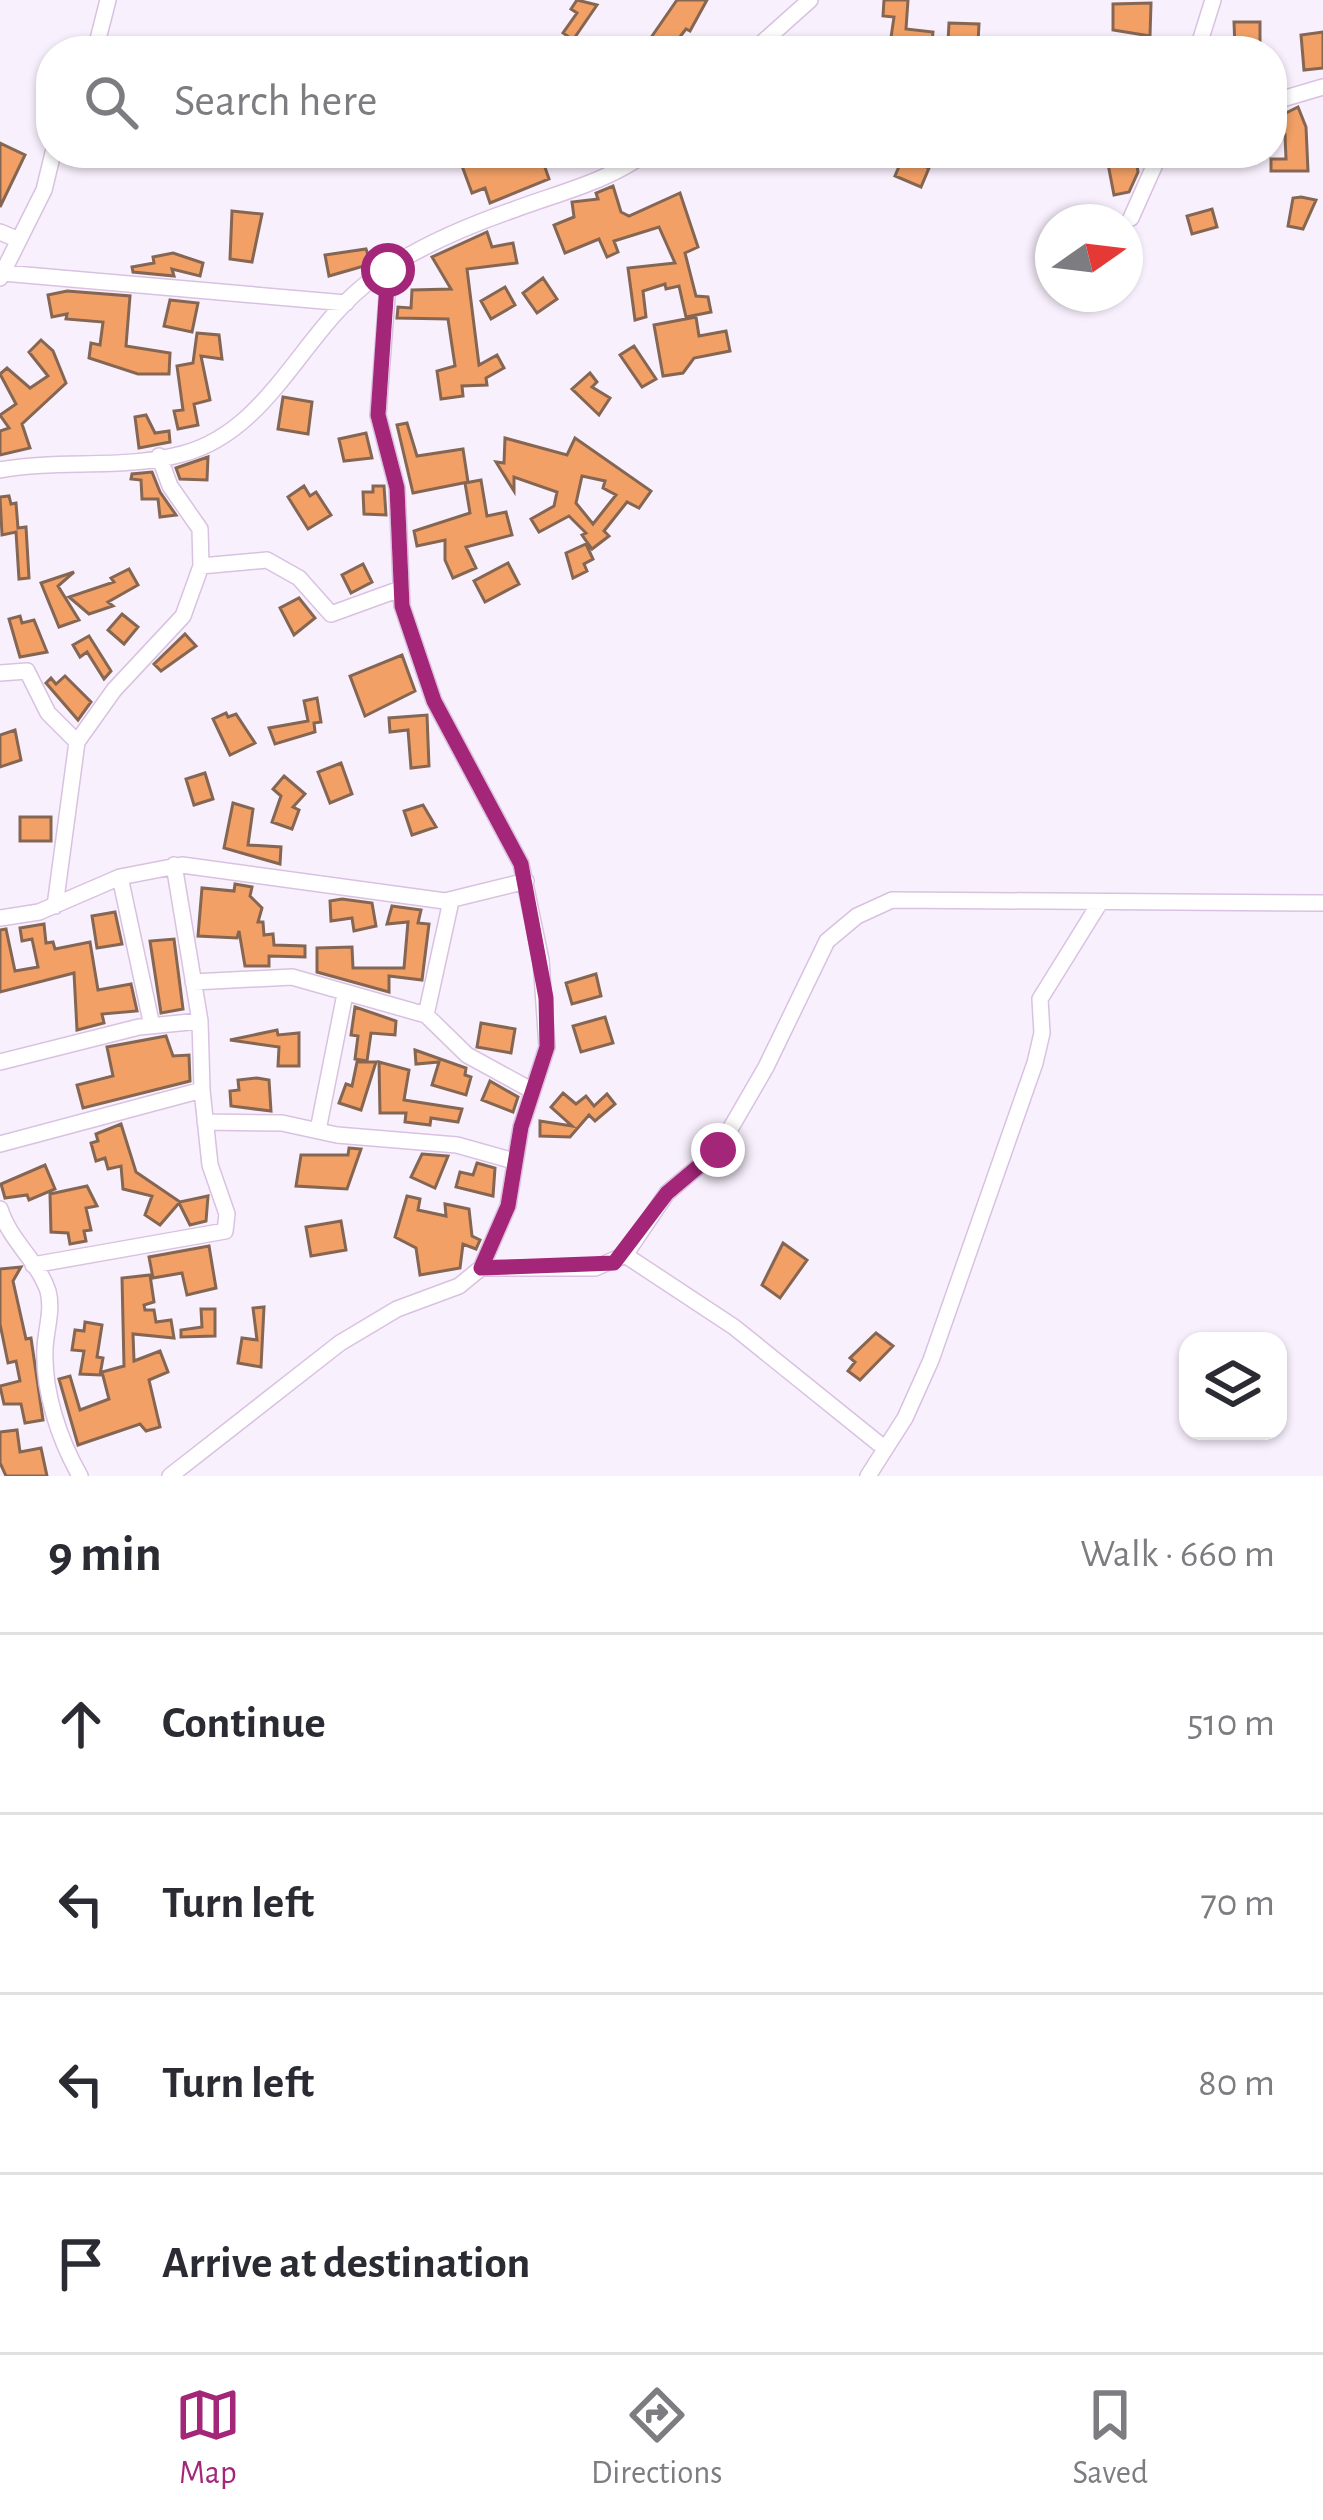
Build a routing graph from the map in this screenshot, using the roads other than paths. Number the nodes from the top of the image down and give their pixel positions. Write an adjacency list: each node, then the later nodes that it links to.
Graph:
1 (108, 0): 4 (street)
2 (810, 0): 5 (street)
3 (1213, 0): 6 (street)
4 (99, 36)
5 (770, 36)
6 (1202, 36)
7 (1323, 87): 8 (street)
8 (1287, 98)
9 (49, 168): 14 (street)
10 (623, 168): 15 (street)
11 (1153, 168): 12 (street)
12 (1137, 204)
13 (0, 232): 14 (street)
14 (19, 240): 16 (street)
15 (388, 270): 17 (street); 21 (street)
16 (2, 275): 17 (street)
17 (346, 302): 18 (street)
18 (159, 456): 19 (street); 20 (street)
19 (0, 470)
20 (201, 566): 21 (street); 23 (street)
21 (400, 589): 26 (street)
22 (0, 673): 23 (street)
23 (77, 742): 30 (street)
24 (174, 866): 25 (street); 27 (street); 32 (street)
25 (120, 877): 30 (street); 36 (street)
26 (526, 881): 27 (street); 39 (street)
27 (452, 901): 34 (street)
28 (1323, 903): 29 (street)
29 (1100, 904): 45 (street); 48 (street)
30 (56, 906): 31 (street)
31 (0, 918)
32 (193, 982): 33 (street); 35 (street)
33 (345, 994): 34 (street); 41 (street)
34 (426, 1015): 39 (street)
35 (200, 1021): 36 (street); 38 (street)
36 (152, 1026): 37 (street)
37 (0, 1062)
38 (202, 1090): 40 (street); 42 (street)
39 (531, 1090): 43 (street)
40 (205, 1122): 41 (street); 46 (street)
41 (318, 1130): 43 (street)
42 (0, 1144)
43 (514, 1161): 47 (street)
44 (0, 1209): 46 (street)
45 (625, 1255): 47 (street); 48 (street)
46 (33, 1265): 49 (street)
47 (481, 1268): 50 (street)
48 (883, 1447): 51 (street)
49 (80, 1476)
50 (170, 1476)
51 (868, 1476)

